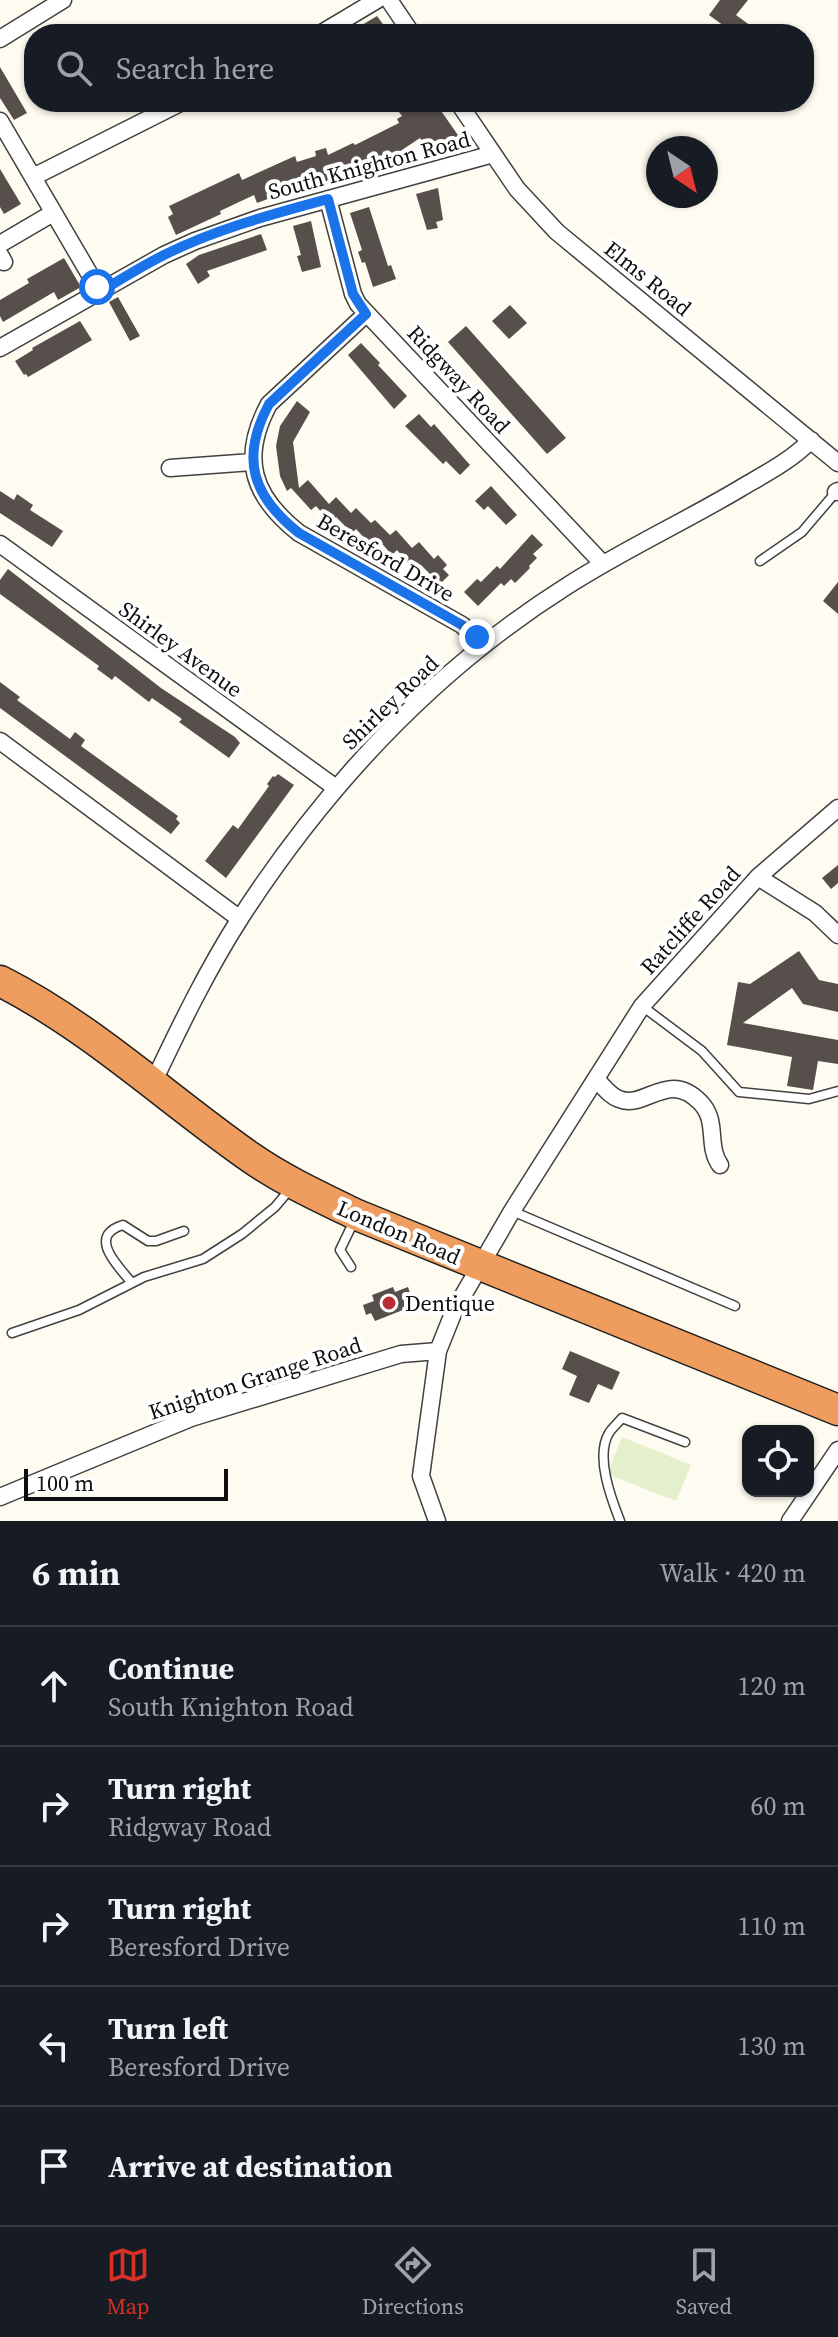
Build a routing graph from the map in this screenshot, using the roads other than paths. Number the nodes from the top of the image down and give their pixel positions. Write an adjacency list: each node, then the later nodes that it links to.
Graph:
1 (63, 0): 4 (street)
2 (377, 0): 6 (street)
3 (389, 0): 7 (street)
4 (24, 24)
5 (24, 24): 8 (street)
6 (337, 24)
7 (405, 24)
8 (0, 39)
9 (162, 112): 13 (street)
10 (465, 112): 12 (street, Elms Road)
11 (0, 121): 13 (street)
12 (493, 154): 14 (street, South Knighton Road); 20 (street, Elms Road)
13 (33, 177): 15 (street)
14 (328, 199): 17 (street, South Knighton Road); 18 (street, Ridgway Road)
15 (53, 213): 16 (street); 17 (street)
16 (0, 244)
17 (100, 292): 19 (street, South Knighton Road)
18 (366, 314): 21 (street, Beresford Drive); 27 (street, Ridgway Road)
19 (0, 348)
20 (811, 440): 22 (street, Elms Road); 27 (street, Shirley Road)
21 (252, 462): 23 (street); 28 (street, Beresford Drive)
22 (838, 463)
23 (170, 468)
24 (837, 492): 26 (lane)
25 (0, 544): 30 (street, Shirley Avenue)
26 (760, 561)
27 (603, 564): 28 (street, Shirley Road)
28 (483, 645): 30 (street, Shirley Road)
29 (0, 741): 33 (street)
30 (336, 788): 33 (street, Shirley Road)
31 (838, 808): 32 (street, Ratcliffe Road)
32 (758, 877): 34 (street); 36 (street, Ratcliffe Road)
33 (240, 919): 38 (street, Shirley Road)
34 (838, 935)
35 (0, 981): 38 (highway, London Road)
36 (642, 1006): 37 (street, Ratcliffe Road); 39 (lane)
37 (596, 1079): 40 (street); 42 (street, Ratcliffe Road)
38 (153, 1083): 41 (highway, London Road)
39 (838, 1091)
40 (720, 1165)
41 (294, 1184): 43 (highway, London Road); 47 (lane)
42 (512, 1211): 45 (street, Ratcliffe Road); 48 (lane)
43 (357, 1215): 45 (highway, London Road); 46 (lane)
44 (184, 1231): 47 (lane)
45 (481, 1266): 50 (street, Ratcliffe Road); 51 (highway, London Road)
46 (351, 1267)
47 (132, 1283): 49 (lane)
48 (735, 1306)
49 (12, 1333)
50 (438, 1351): 54 (street, Knighton Grange Road); 55 (street, Ratcliffe Road)
51 (838, 1410)
52 (685, 1442): 56 (lane)
53 (838, 1450): 57 (street)
54 (0, 1497)
55 (437, 1521)
56 (620, 1521)
57 (790, 1521)

